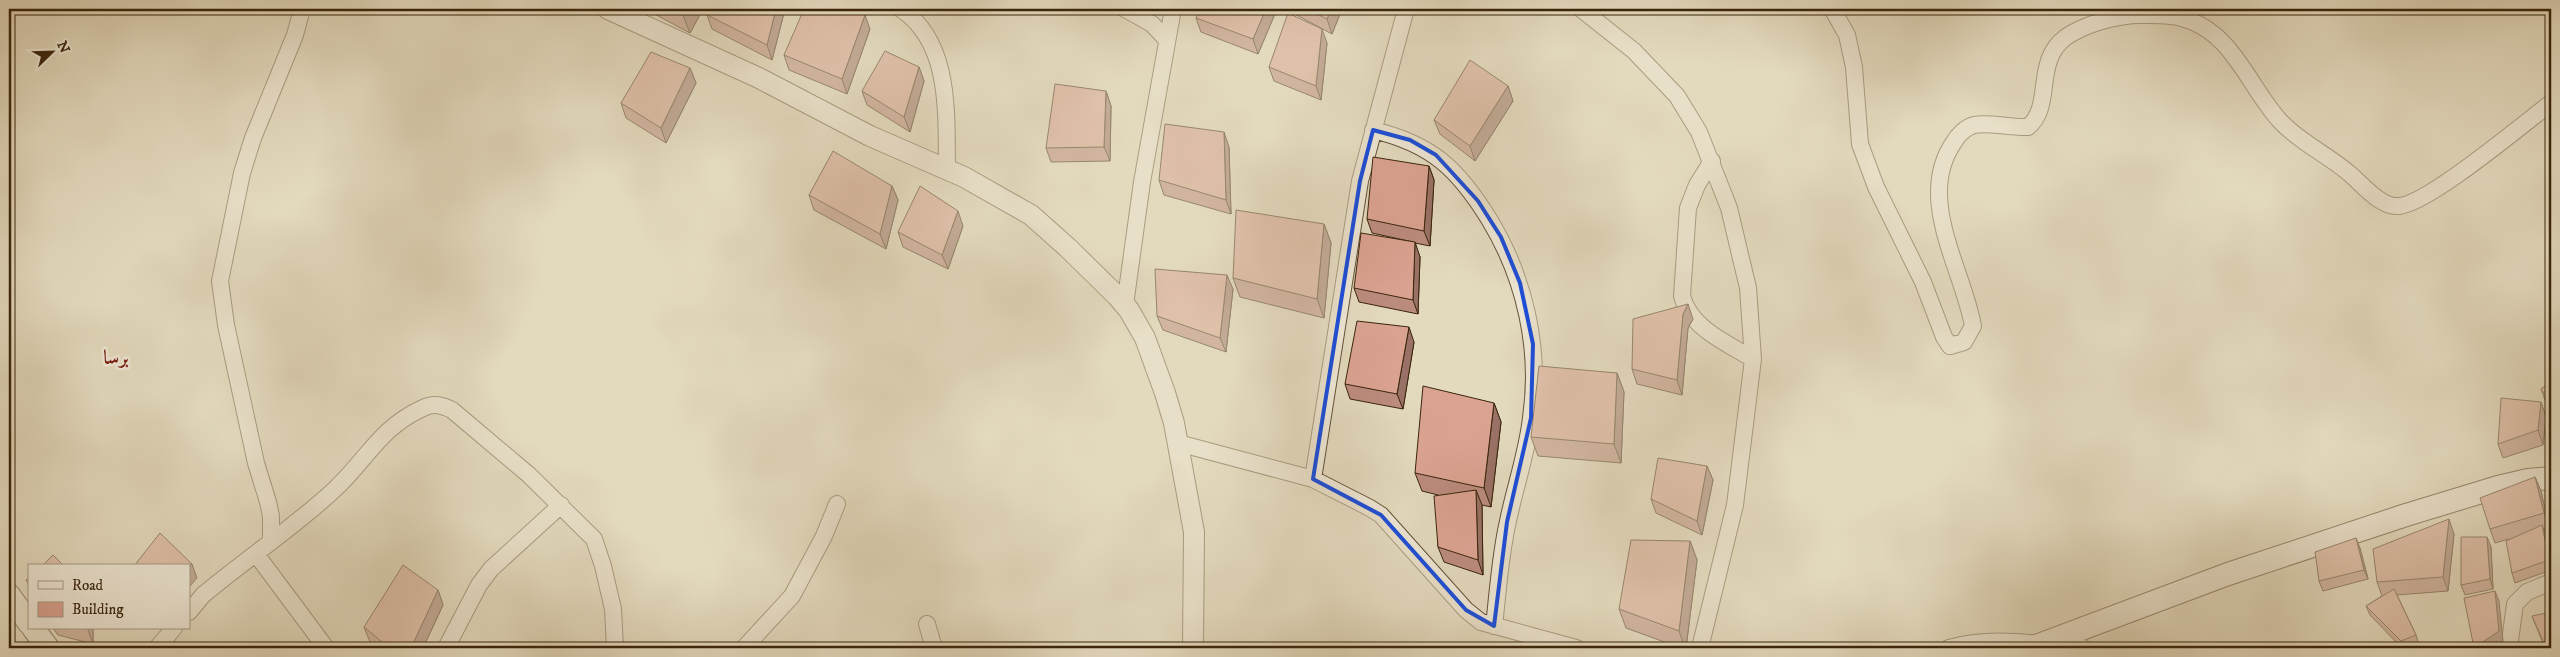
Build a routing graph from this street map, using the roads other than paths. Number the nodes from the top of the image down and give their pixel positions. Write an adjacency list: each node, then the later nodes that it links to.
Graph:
1 (302, 9): 21 (street)
2 (608, 9): 13 (street)
3 (900, 9): 13 (street)
4 (1125, 9): 9 (street)
5 (1173, 9): 9 (street)
6 (1406, 9): 11 (street)
7 (1581, 9): 12 (street)
8 (1834, 12): 10 (street)
9 (1167, 40): 14 (street)
10 (2551, 103)
11 (1374, 130): 17 (street); 28 (street)
12 (1712, 161): 15 (street); 15 (street)
13 (947, 170): 14 (street)
14 (1125, 305): 16 (street)
15 (1753, 359): 41 (street)
16 (1178, 443): 17 (street); 39 (street)
17 (1313, 479): 28 (street)
18 (2550, 481): 31 (main road)
19 (837, 504): 37 (street)
20 (560, 505): 21 (street); 35 (street); 36 (street)
21 (270, 542): 22 (street)
22 (256, 554): 25 (street); 34 (street)
23 (2551, 582): 44 (street)
24 (9, 595): 26 (main road)
25 (190, 611)
26 (28, 622)
27 (927, 624): 38 (street)
28 (1494, 626): 40 (street)
29 (34, 630): 32 (main road)
30 (172, 630): 33 (street)
31 (2035, 647): 42 (street); 43 (street)
32 (48, 648)
33 (157, 648)
34 (326, 648)
35 (446, 648)
36 (615, 648)
37 (744, 648)
38 (934, 648)
39 (1193, 648)
40 (1576, 648)
41 (1700, 648)
42 (1949, 648)
43 (2083, 648)
44 (2509, 648)

